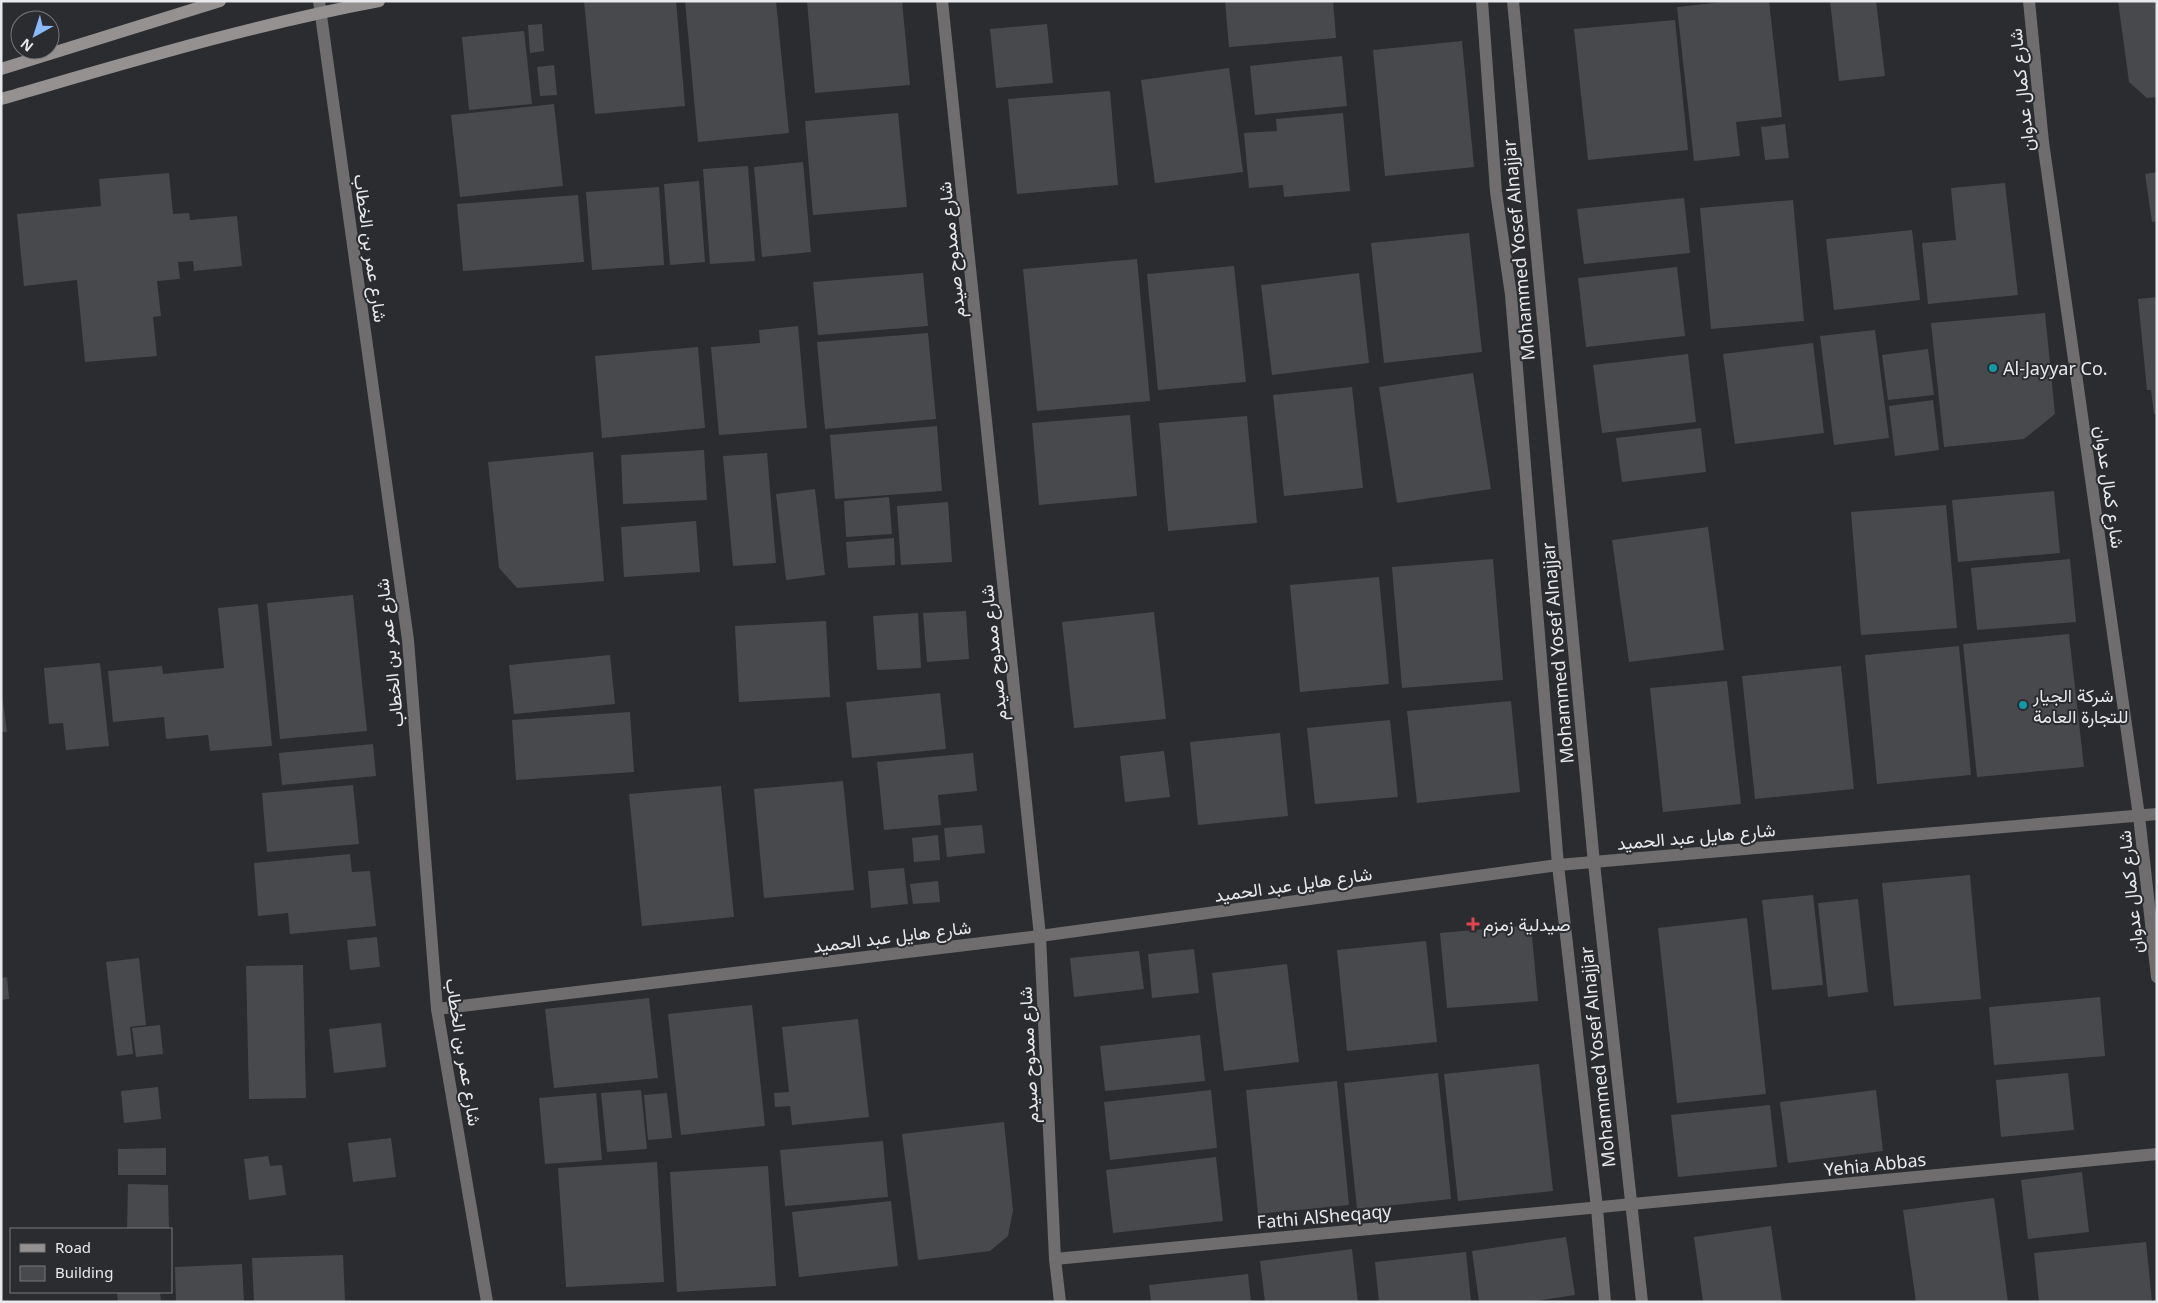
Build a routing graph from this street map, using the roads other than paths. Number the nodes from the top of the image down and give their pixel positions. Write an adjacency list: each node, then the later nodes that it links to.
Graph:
1 (220, 1): 8 (main road)
2 (379, 1): 7 (main road)
3 (942, 1): 14 (street, شارع ممدوح صيدم)
4 (1482, 1): 13 (street, Mohammed Yosef Alnajjar)
5 (1513, 1): 12 (street, Mohammed Yosef Alnajjar)
6 (2029, 1): 11 (street, شارع كمال عدوان)
7 (320, 7): 9 (main road); 16 (street, شارع عمر بن الخطاب)
8 (1, 68)
9 (1, 99)
10 (2157, 814): 11 (street, شارع هايل عبد الحميد)
11 (2139, 816): 12 (street, شارع هايل عبد الحميد); 15 (street, شارع كمال عدوان)
12 (1594, 863): 13 (street, شارع هايل عبد الحميد); 18 (street, Mohammed Yosef Alnajjar)
13 (1558, 865): 14 (street, شارع هايل عبد الحميد); 19 (street, Mohammed Yosef Alnajjar)
14 (1040, 936): 16 (street, شارع هايل عبد الحميد); 20 (street, شارع ممدوح صيدم)
15 (2157, 977)
16 (437, 1009): 21 (street, شارع عمر بن الخطاب)
17 (2157, 1154): 18 (street, Yehia Abbas)
18 (1632, 1205): 19 (street, Yehia Abbas); 24 (street, Mohammed Yosef Alnajjar)
19 (1596, 1208): 20 (street, Fathi AlSheqaqy); 23 (street, Mohammed Yosef Alnajjar)
20 (1055, 1259): 22 (street, شارع ممدوح صيدم)
21 (487, 1302)
22 (1060, 1302)
23 (1605, 1302)
24 (1642, 1302)

